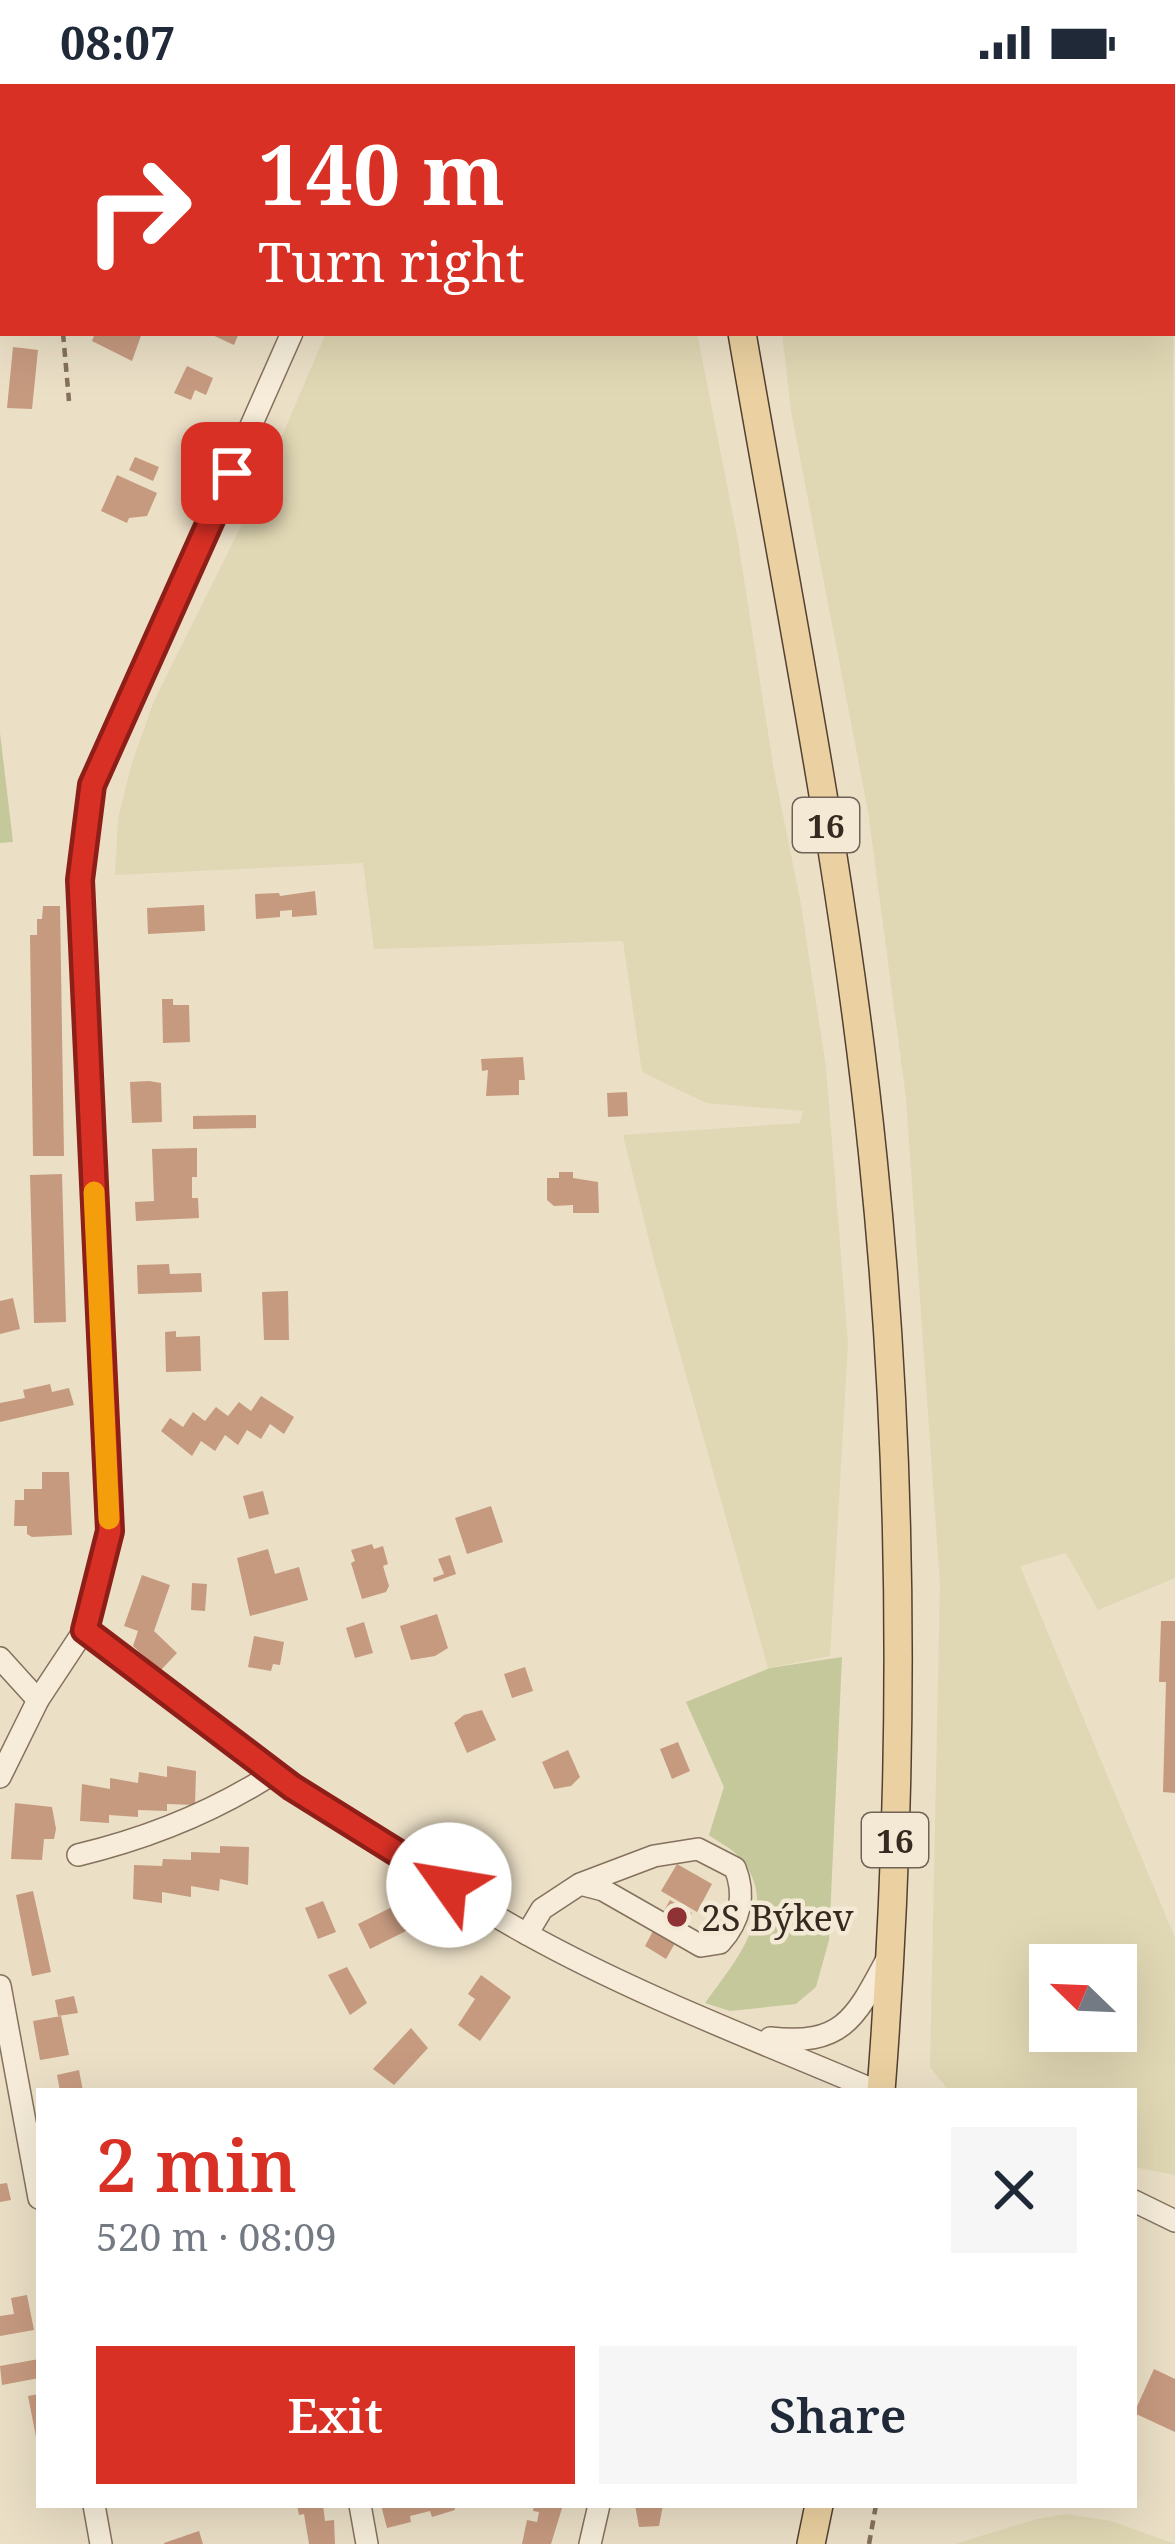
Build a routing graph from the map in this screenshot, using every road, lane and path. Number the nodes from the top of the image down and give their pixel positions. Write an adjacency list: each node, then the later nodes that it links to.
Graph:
1 (63, 336): 4 (path)
2 (291, 336): 5 (street)
3 (743, 336): 13 (main road, 16)
4 (69, 401)
5 (85, 1630): 7 (street); 8 (street)
6 (2, 1668): 7 (street)
7 (38, 1700): 9 (street)
8 (274, 1773): 10 (street); 12 (street)
9 (0, 1777)
10 (78, 1856)
11 (580, 1884): 11 (street); 12 (street)
12 (527, 1934): 15 (street)
13 (892, 1951): 15 (street); 17 (main road, 16)
14 (0, 1986): 18 (street)
15 (746, 2036): 16 (street)
16 (872, 2088)
17 (879, 2088)
18 (36, 2182)
19 (1137, 2203): 20 (street)
20 (1175, 2222)
21 (95, 2508): 26 (street)
22 (361, 2508): 27 (street)
23 (598, 2508): 28 (street)
24 (818, 2508): 29 (main road)
25 (875, 2508): 30 (path)
26 (101, 2544)
27 (367, 2544)
28 (590, 2544)
29 (811, 2544)
30 (869, 2544)

